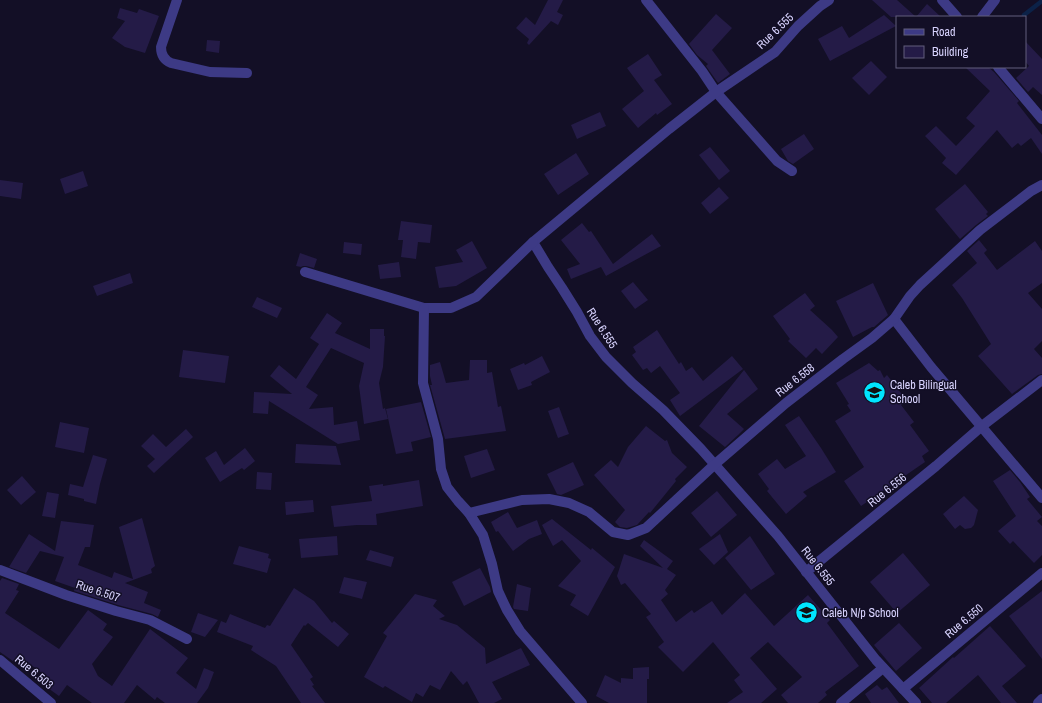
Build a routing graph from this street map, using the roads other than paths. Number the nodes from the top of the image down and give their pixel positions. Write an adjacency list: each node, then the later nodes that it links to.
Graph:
1 (177, 0): 9 (street)
2 (646, 0): 10 (street)
3 (829, 0): 10 (street, Rue 6.555)
4 (942, 0): 6 (street)
5 (995, 0): 7 (street)
6 (956, 16)
7 (983, 16)
8 (999, 68): 11 (street)
9 (247, 72)
10 (716, 92): 12 (street); 14 (street, Rue 6.555)
11 (1042, 119)
12 (792, 171)
13 (1042, 185): 17 (street)
14 (533, 242): 16 (street); 20 (street, Rue 6.555)
15 (305, 272): 16 (street)
16 (424, 308): 22 (street)
17 (894, 319): 19 (street); 20 (street, Rue 6.558)
18 (1042, 380): 19 (street, Rue 6.556)
19 (982, 426): 21 (street); 24 (street, Rue 6.556)
20 (714, 465): 22 (street, Rue 6.558); 24 (street, Rue 6.555)
21 (1042, 498)
22 (469, 513): 32 (street)
23 (0, 570): 26 (street, Rue 6.507)
24 (806, 572): 28 (street, Rue 6.555)
25 (1042, 573): 29 (street, Rue 6.550)
26 (187, 639)
27 (0, 660): 31 (street, Rue 6.503)
28 (883, 668): 29 (street, Rue 6.555); 33 (street)
29 (903, 689): 34 (street, Rue 6.555)
30 (1042, 699): 35 (street)
31 (51, 703)
32 (582, 703)
33 (841, 703)
34 (916, 703)
35 (1038, 703)

